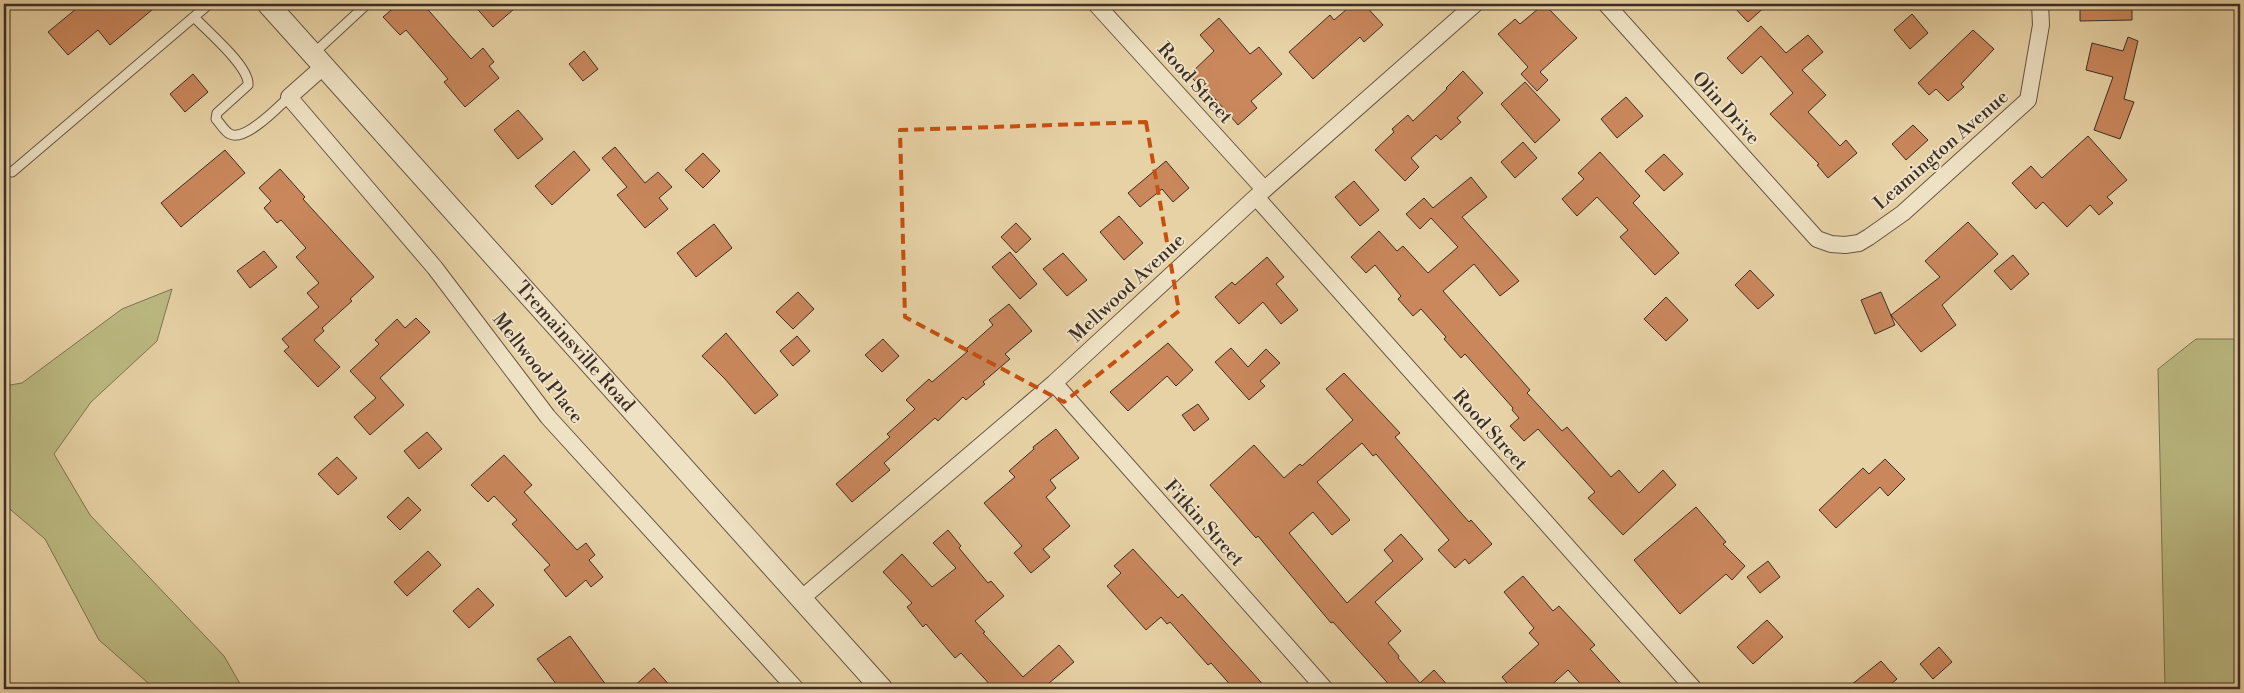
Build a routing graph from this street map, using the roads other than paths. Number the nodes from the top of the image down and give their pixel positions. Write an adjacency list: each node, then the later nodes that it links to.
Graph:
1 (209, 4): 8 (lane)
2 (268, 4): 9 (street, Tremainsville Road)
3 (366, 4): 9 (lane)
4 (1096, 4): 12 (street, Rood Street)
5 (1475, 4): 12 (street, Mellwood Avenue)
6 (1606, 4): 13 (street, Olin Drive)
7 (2040, 4): 13 (street, Leamington Avenue)
8 (194, 17): 10 (lane); 11 (lane)
9 (318, 60): 10 (street); 15 (street, Tremainsville Road)
10 (289, 97): 16 (street, Mellwood Place)
11 (12, 172)
12 (1260, 193): 14 (street, Mellwood Avenue); 19 (street, Rood Street)
13 (1817, 240)
14 (1054, 383): 15 (street, Mellwood Avenue); 18 (street, Fitkin Street)
15 (802, 598): 17 (street, Tremainsville Road)
16 (796, 689)
17 (882, 689)
18 (1325, 689)
19 (1694, 689)

